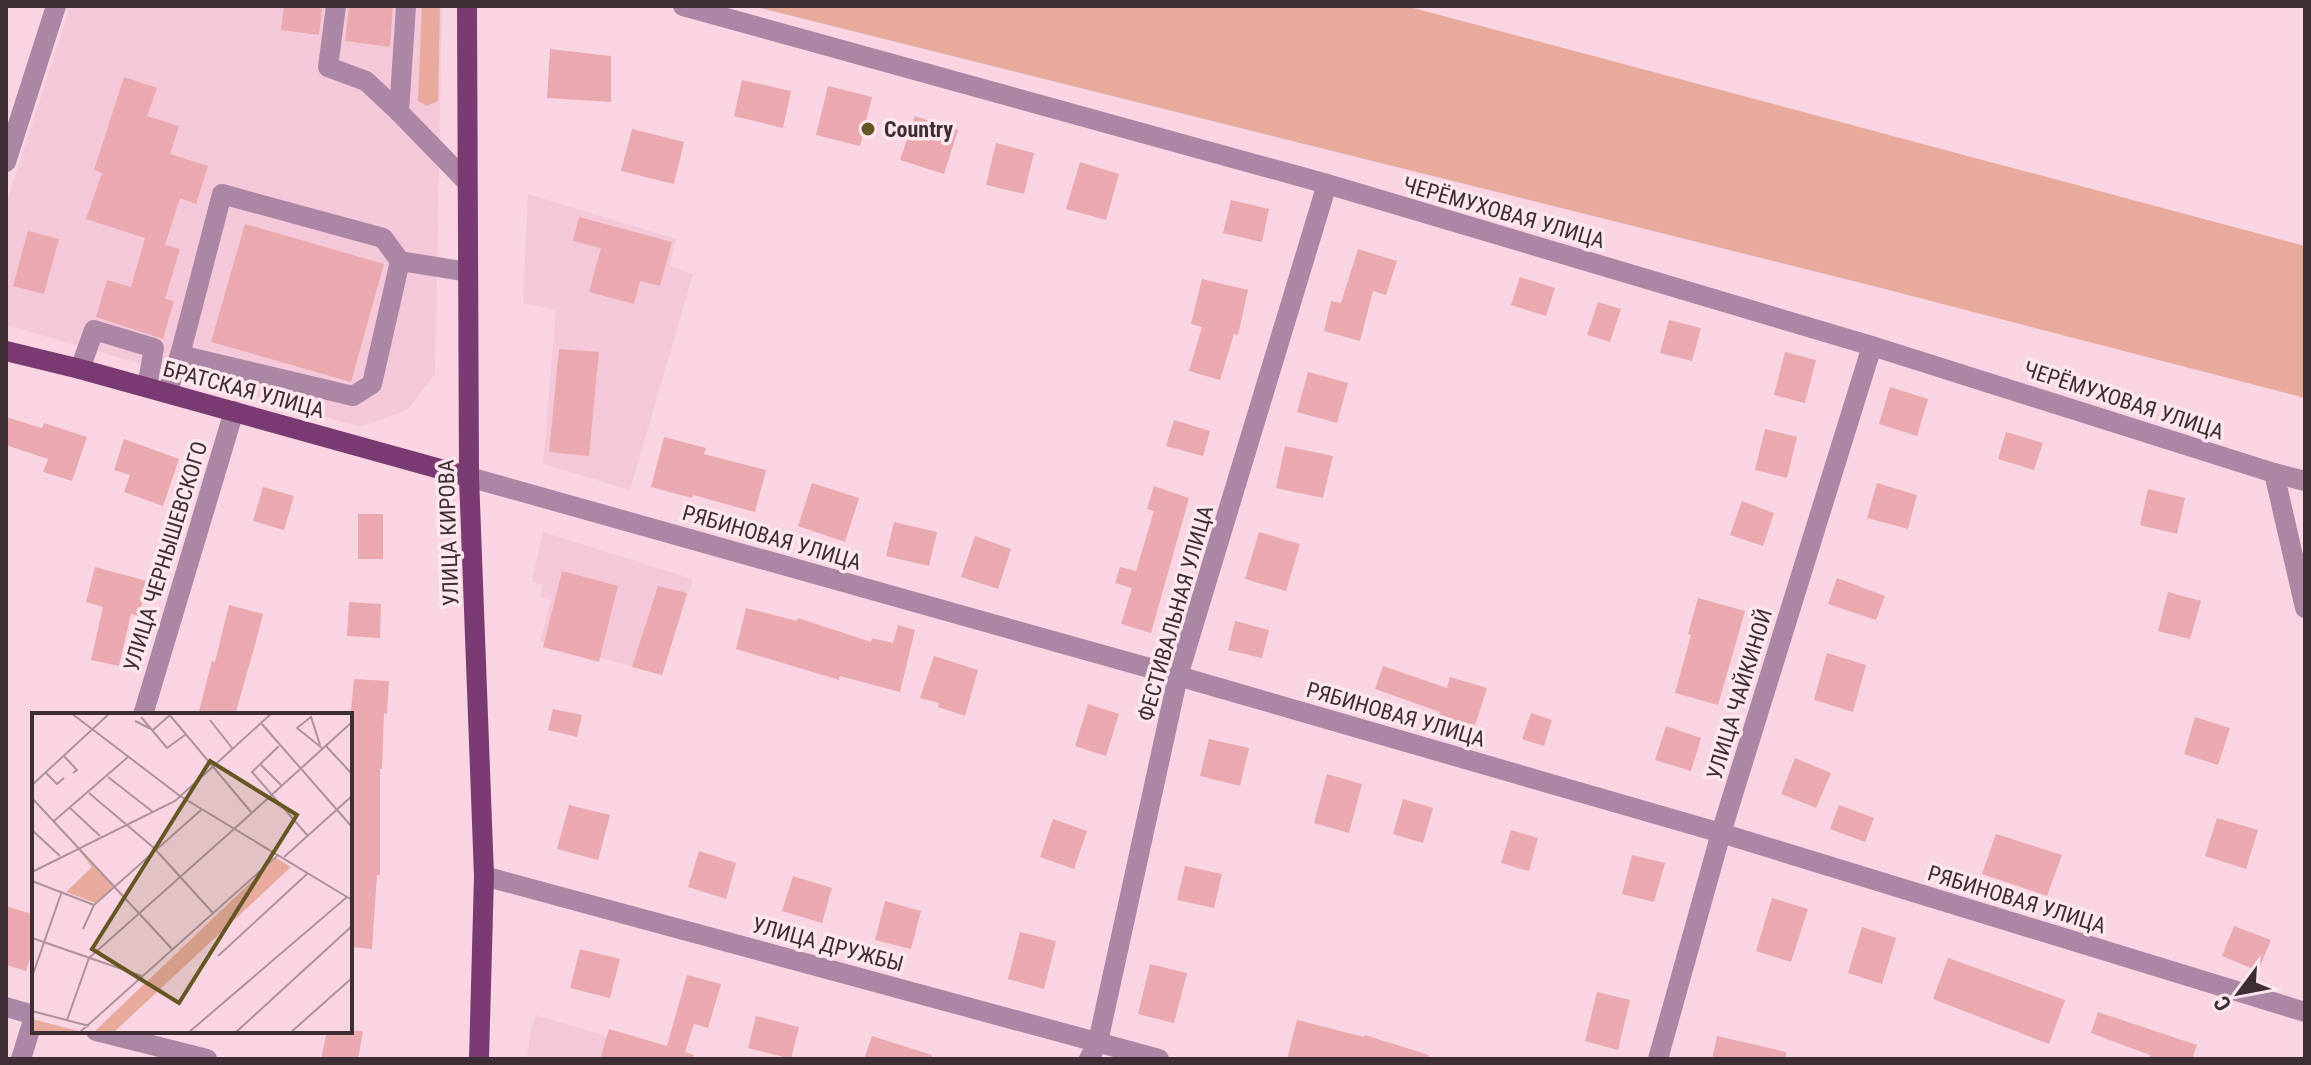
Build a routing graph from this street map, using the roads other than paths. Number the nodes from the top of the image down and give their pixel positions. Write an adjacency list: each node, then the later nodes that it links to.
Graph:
1 (56, 6): 7 (street)
2 (336, 6): 6 (street)
3 (406, 6): 6 (street)
4 (467, 6): 8 (main road, УЛИЦА КИРОВА)
5 (683, 6): 9 (street, ЧЕРЁМУХОВАЯ УЛИЦА)
6 (399, 112): 8 (street)
7 (6, 162)
8 (467, 182): 11 (main road, УЛИЦА КИРОВА)
9 (1327, 184): 12 (street, ЧЕРЁМУХОВАЯ УЛИЦА); 23 (street, ФЕСТИВАЛЬНАЯ УЛИЦА)
10 (400, 261): 11 (street); 14 (street); 14 (street)
11 (468, 272): 20 (main road, УЛИЦА КИРОВА)
12 (1872, 346): 19 (street, ЧЕРЁМУХОВАЯ УЛИЦА); 25 (street, УЛИЦА ЧАЙКИНОЙ)
13 (6, 351): 15 (main road, БРАТСКАЯ УЛИЦА)
14 (180, 355): 17 (street)
15 (80, 369): 16 (main road, БРАТСКАЯ УЛИЦА); 16 (street)
16 (147, 387): 17 (main road, БРАТСКАЯ УЛИЦА)
17 (167, 393): 18 (main road, БРАТСКАЯ УЛИЦА)
18 (234, 411): 20 (main road, БРАТСКАЯ УЛИЦА); 24 (street, УЛИЦА ЧЕРНЫШЕВСКОГО)
19 (2274, 473): 21 (street, ЧЕРЁМУХОВАЯ УЛИЦА); 22 (street)
20 (469, 477): 23 (street, РЯБИНОВАЯ УЛИЦА); 26 (main road, УЛИЦА КИРОВА)
21 (2305, 481)
22 (2305, 608)
23 (1178, 676): 25 (street, РЯБИНОВАЯ УЛИЦА); 32 (street, ФЕСТИВАЛЬНАЯ УЛИЦА)
24 (144, 713)
25 (1721, 833): 28 (street, РЯБИНОВАЯ УЛИЦА); 37 (street, УЛИЦА ЧАЙКИНОЙ)
26 (484, 876): 32 (street, УЛИЦА ДРУЖБЫ); 35 (main road, УЛИЦА КИРОВА)
27 (6, 1007): 29 (street)
28 (2305, 1012)
29 (32, 1015)
30 (32, 1023): 33 (street)
31 (104, 1033): 34 (street)
32 (1094, 1050): 36 (street, УЛИЦА ДРУЖБЫ)
33 (21, 1059)
34 (207, 1059)
35 (479, 1059)
36 (1159, 1059)
37 (1658, 1059)

